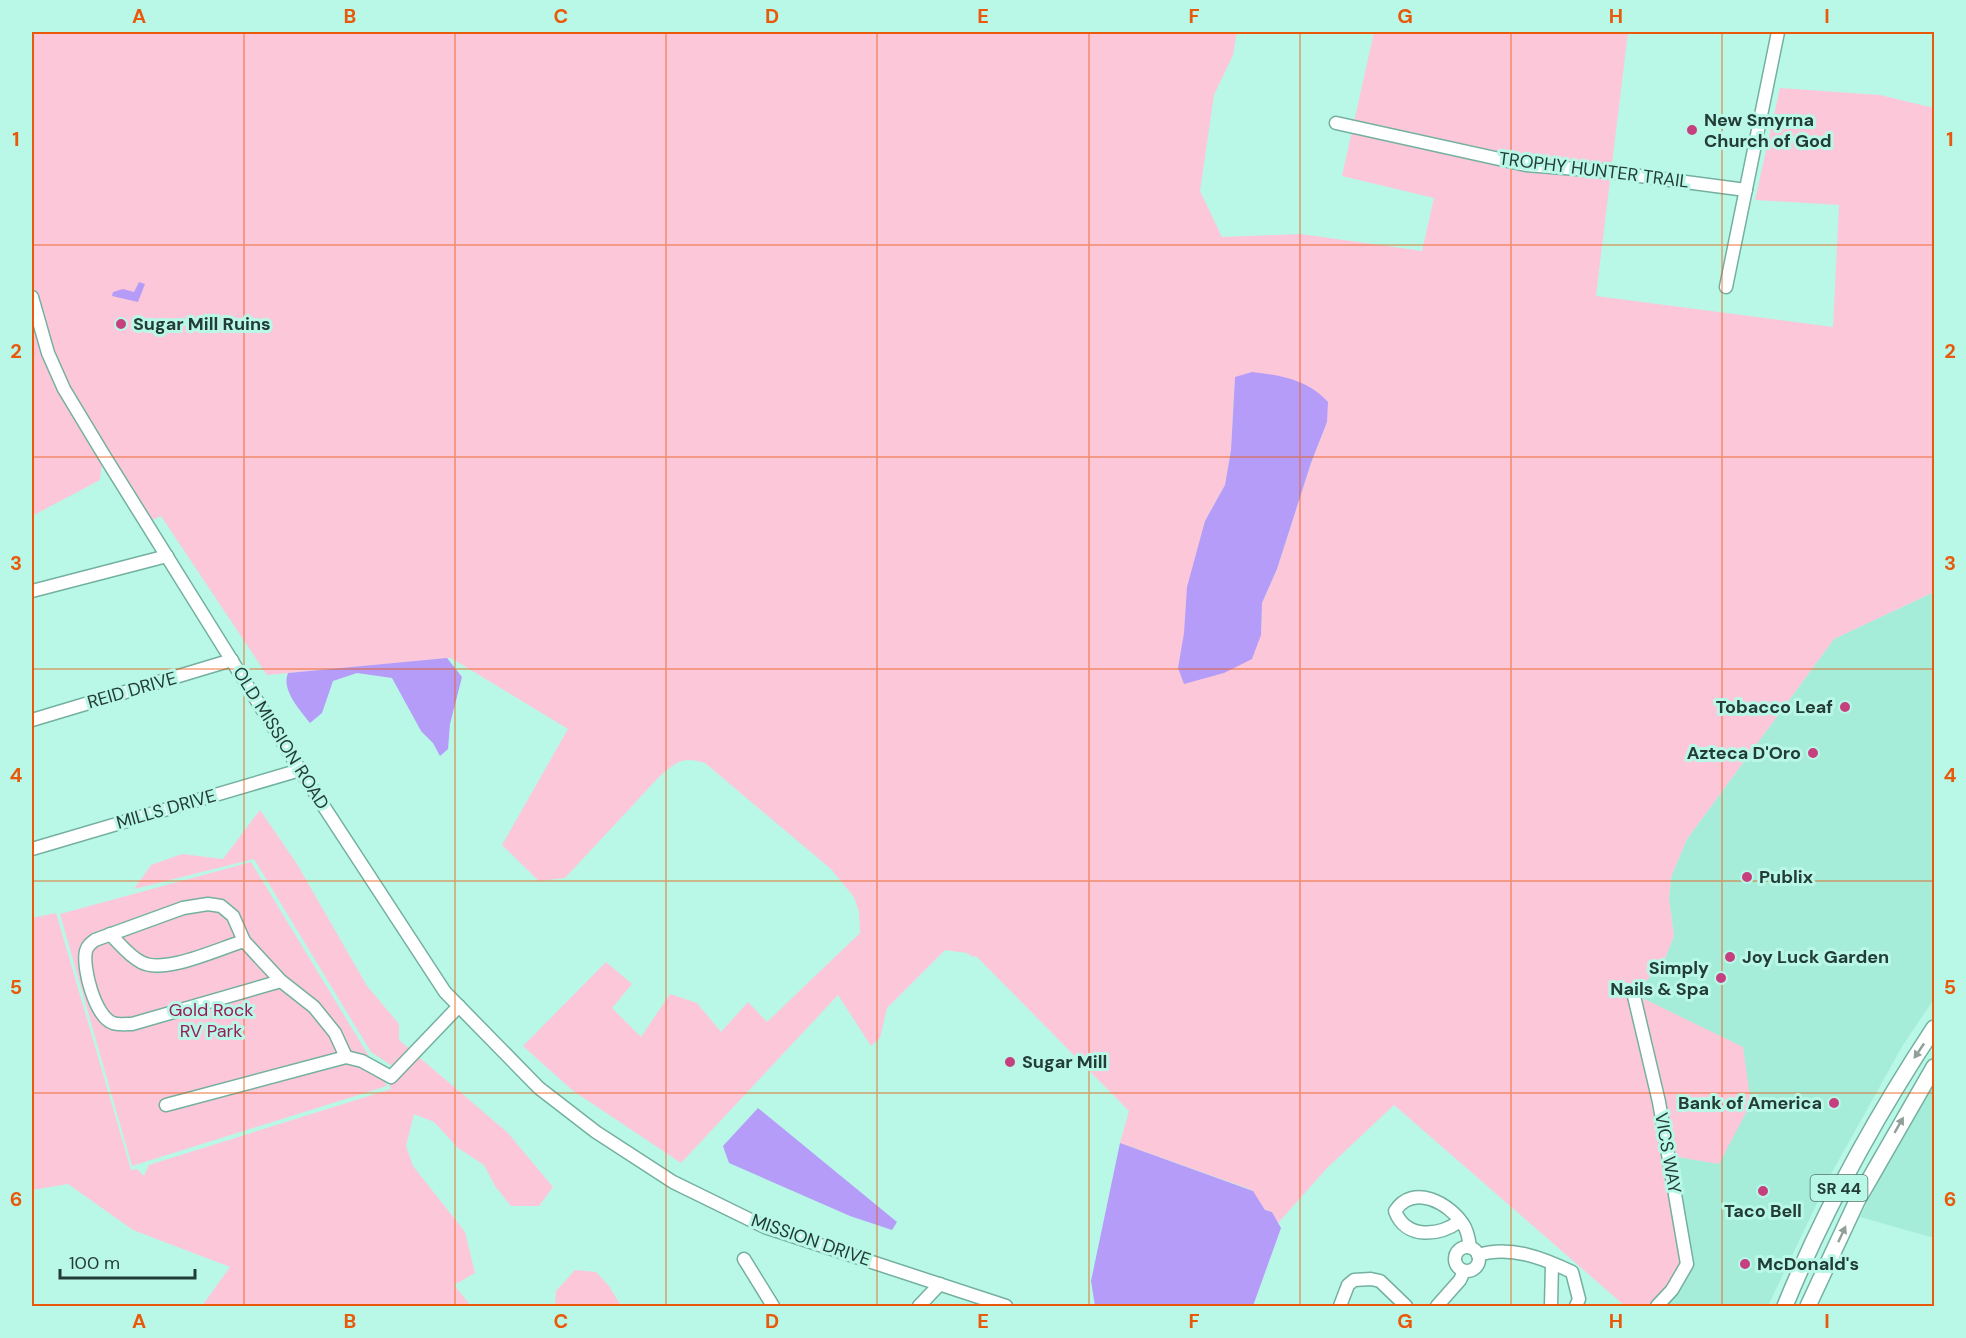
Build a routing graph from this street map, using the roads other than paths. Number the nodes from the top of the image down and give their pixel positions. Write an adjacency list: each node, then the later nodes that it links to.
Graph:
1 (1778, 32): 3 (street)
2 (1336, 123): 3 (street, TROPHY HUNTER TRAIL)
3 (1746, 190): 4 (street)
4 (1726, 287)
5 (32, 297): 6 (street, OLD MISSION ROAD)
6 (167, 556): 7 (street); 8 (street, OLD MISSION ROAD)
7 (32, 591)
8 (232, 660): 9 (street, REID DRIVE); 10 (street, OLD MISSION ROAD)
9 (32, 720)
10 (300, 770): 11 (street, MILLS DRIVE); 16 (street, OLD MISSION ROAD)
11 (32, 849)
12 (110, 934): 13 (street); 13 (street); 14 (street)
13 (244, 940): 14 (street)
14 (281, 981): 18 (street)
15 (1633, 992): 41 (street, VICS WAY)
16 (459, 1006): 18 (street); 23 (street, OLD MISSION ROAD)
17 (1935, 1028): 20 (main road, SR 44, one-way to 20)
18 (346, 1057): 22 (street)
19 (1935, 1067): 21 (main road, SR 44)
20 (1904, 1074): 21 (street); 24 (main road, SR 44)
21 (1922, 1086): 29 (main road, SR 44, one-way to 21)
22 (166, 1105)
23 (596, 1132): 32 (street, MISSION DRIVE)
24 (1866, 1138): 28 (main road, SR 44); 29 (main road)
25 (1460, 1221): 25 (street); 26 (street)
26 (1474, 1251): 30 (street); 31 (street); 31 (street)
27 (744, 1259): 33 (street)
28 (1805, 1259): 42 (main road, SR 44); 43 (main road)
29 (1829, 1261): 44 (main road, SR 44)
30 (1552, 1264): 39 (street); 40 (street)
31 (1464, 1271): 38 (street)
32 (940, 1284): 34 (street); 35 (street, MISSION DRIVE)
33 (773, 1306)
34 (919, 1306)
35 (1006, 1306)
36 (1340, 1306): 37 (street)
37 (1406, 1306)
38 (1437, 1306)
39 (1551, 1306)
40 (1576, 1306)
41 (1657, 1306)
42 (1785, 1306)
43 (1801, 1306)
44 (1808, 1306)

